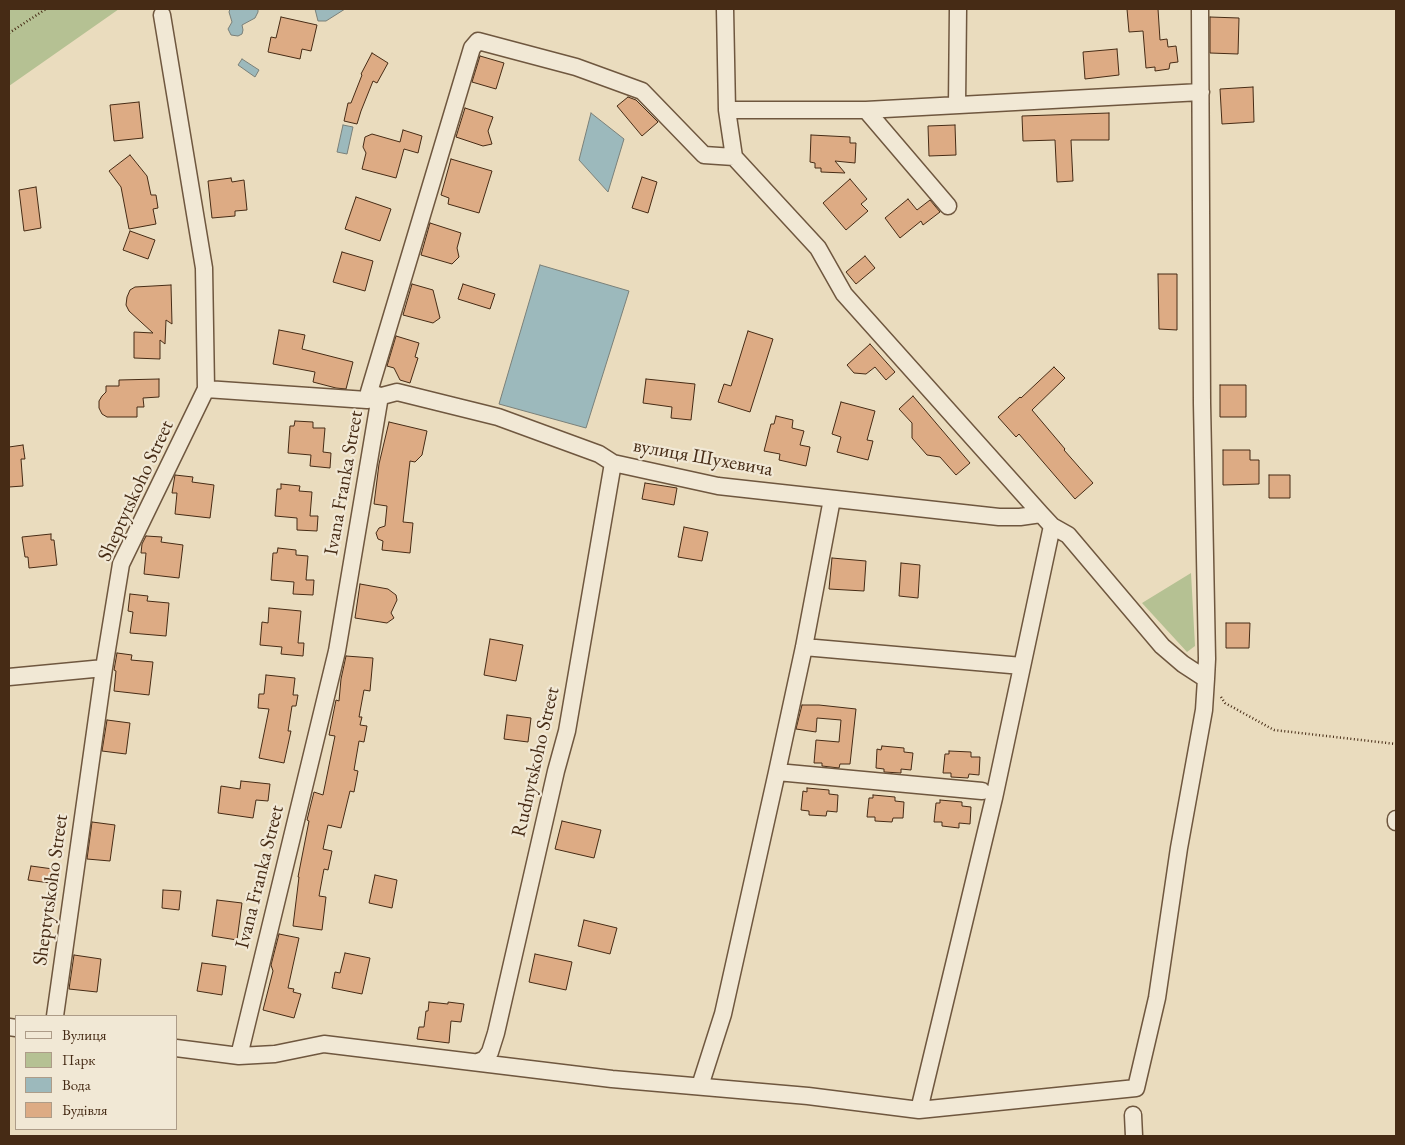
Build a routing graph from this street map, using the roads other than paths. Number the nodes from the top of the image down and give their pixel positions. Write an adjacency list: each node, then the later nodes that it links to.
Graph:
1 (725, 9): 7 (street)
2 (958, 9): 6 (street)
3 (1200, 9): 5 (street)
4 (162, 15): 11 (street, Sheptytskoho Street)
5 (1201, 92): 6 (street); 20 (street)
6 (957, 105): 8 (street)
7 (727, 110): 8 (street); 9 (street)
8 (866, 110): 10 (street)
9 (734, 157): 12 (street, Ivana Franka Street); 15 (street)
10 (948, 206)
11 (206, 390): 12 (street, вулиця Шухевича); 18 (street, Sheptytskoho Street)
12 (380, 396): 13 (street, вулиця Шухевича); 25 (street, Ivana Franka Street)
13 (613, 463): 14 (street, вулиця Шухевича); 26 (street, Rudnytskoho Street)
14 (832, 498): 15 (street, вулиця Шухевича); 16 (street)
15 (1046, 520): 17 (street); 20 (street)
16 (804, 647): 17 (street); 21 (street)
17 (1022, 666): 28 (street)
18 (104, 668): 19 (street); 23 (street, Sheptytskoho Street)
19 (9, 678)
20 (1206, 679): 28 (street)
21 (777, 772): 22 (street); 27 (street)
22 (982, 791)
23 (55, 1015)
24 (178, 1048): 25 (street)
25 (239, 1056): 26 (street)
26 (478, 1062): 27 (street)
27 (700, 1086): 28 (street)
28 (919, 1110)
29 (1133, 1115): 30 (street)
30 (1134, 1136)

